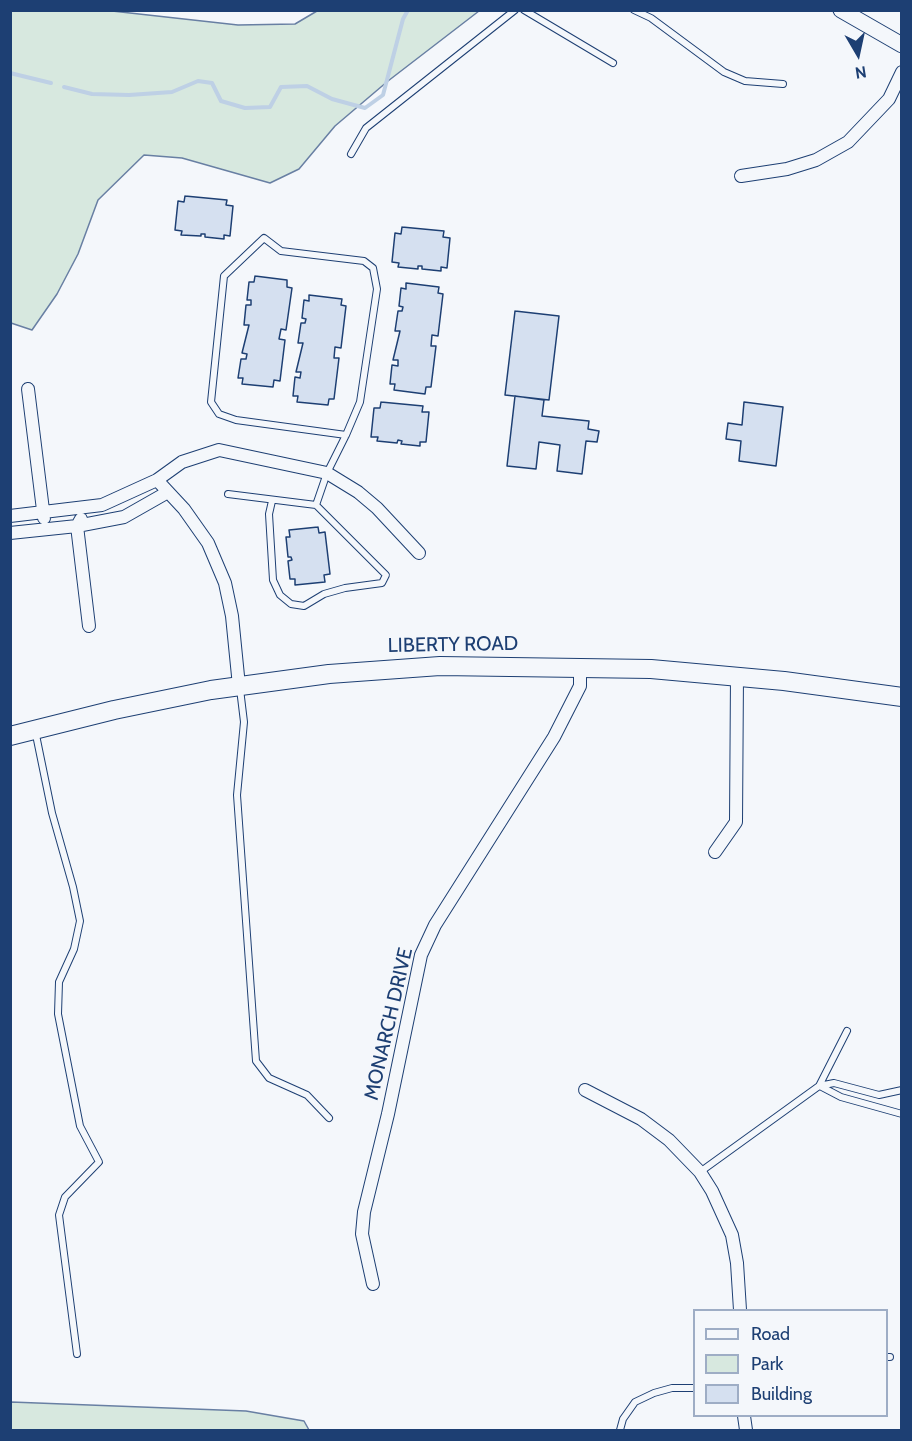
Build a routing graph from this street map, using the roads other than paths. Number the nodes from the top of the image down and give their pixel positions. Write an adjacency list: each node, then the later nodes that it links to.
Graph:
1 (515, 10): 9 (lane)
2 (524, 10): 6 (lane)
3 (634, 10): 8 (lane)
4 (841, 10): 5 (street)
5 (902, 45)
6 (613, 63)
7 (902, 72): 10 (street)
8 (783, 84)
9 (351, 154)
10 (741, 176)
11 (28, 389): 20 (street)
12 (346, 435): 12 (lane); 13 (lane)
13 (327, 473): 14 (street); 18 (lane); 25 (street)
14 (157, 480): 15 (street); 19 (street)
15 (168, 492): 22 (street); 29 (street)
16 (228, 494): 17 (lane)
17 (272, 501): 18 (lane); 18 (lane)
18 (316, 505)
19 (86, 507): 20 (street); 22 (street)
20 (43, 512): 21 (street); 23 (street)
21 (10, 516)
22 (77, 526): 23 (street); 26 (street)
23 (45, 528): 24 (street)
24 (10, 533)
25 (419, 553)
26 (88, 626)
27 (580, 667): 28 (main road, LIBERTY ROAD); 29 (main road, LIBERTY ROAD); 41 (street, MONARCH DRIVE)
28 (737, 676): 30 (main road, LIBERTY ROAD); 33 (street)
29 (239, 686): 31 (main road, LIBERTY ROAD); 39 (lane)
30 (902, 697)
31 (35, 730): 32 (main road, LIBERTY ROAD); 43 (lane)
32 (10, 736)
33 (715, 852)
34 (847, 1031): 35 (lane)
35 (819, 1086): 37 (lane); 38 (lane); 40 (lane)
36 (585, 1090): 40 (street)
37 (902, 1090)
38 (902, 1114)
39 (329, 1118)
40 (700, 1172): 42 (street)
41 (373, 1284)
42 (740, 1309)
43 (77, 1354)
44 (693, 1388): 45 (lane)
45 (620, 1431)

